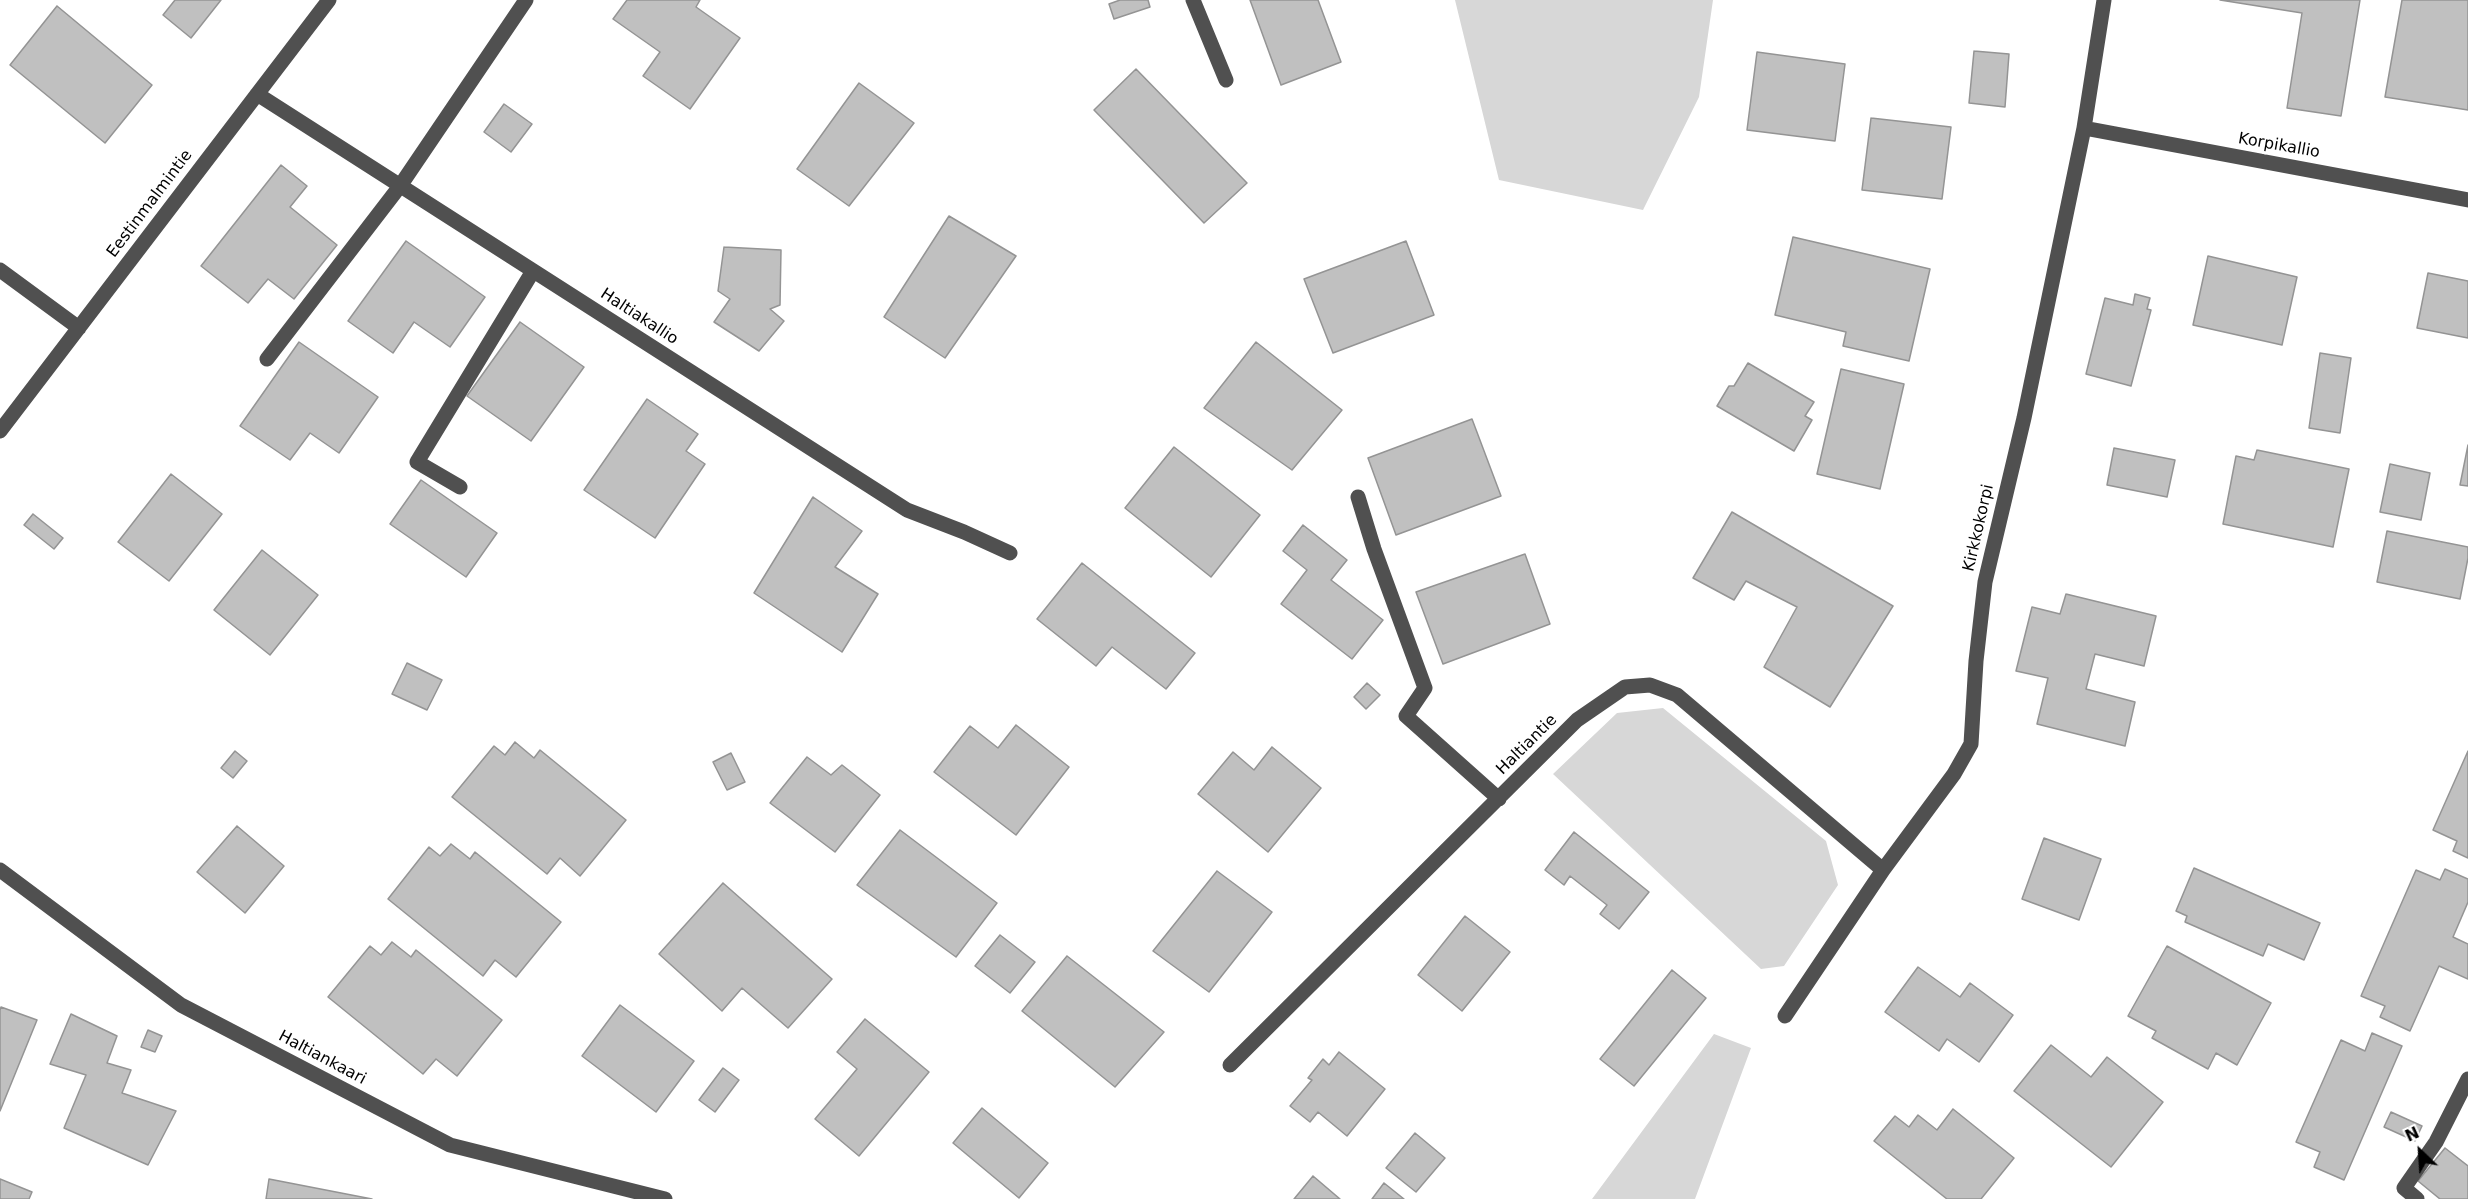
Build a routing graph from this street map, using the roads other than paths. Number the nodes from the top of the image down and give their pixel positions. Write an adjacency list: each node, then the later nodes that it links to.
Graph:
1 (330, 0): 6 (street, Eestinmalmintie)
2 (526, 0): 8 (street)
3 (1193, 0): 5 (street)
4 (2104, 0): 7 (street, Kirkkokorpi)
5 (1226, 80)
6 (257, 94): 8 (street, Haltiakallio); 12 (street, Eestinmalmintie)
7 (2084, 128): 9 (street, Korpikallio); 20 (street, Kirkkokorpi)
8 (400, 186): 11 (street, Haltiakallio); 13 (street)
9 (2468, 200)
10 (0, 270): 12 (street)
11 (533, 271): 15 (street); 17 (street, Haltiakallio)
12 (78, 328): 14 (street, Eestinmalmintie)
13 (267, 359)
14 (0, 430)
15 (460, 487)
16 (1358, 497): 18 (street)
17 (1010, 553)
18 (1499, 799): 20 (street, Haltiantie); 22 (street, Haltiantie)
19 (0, 870): 24 (street, Haltiankaari)
20 (1883, 870): 21 (street, Kirkkokorpi)
21 (1785, 1016)
22 (1230, 1065)
23 (2468, 1079): 25 (street)
24 (665, 1199)
25 (2417, 1199)

